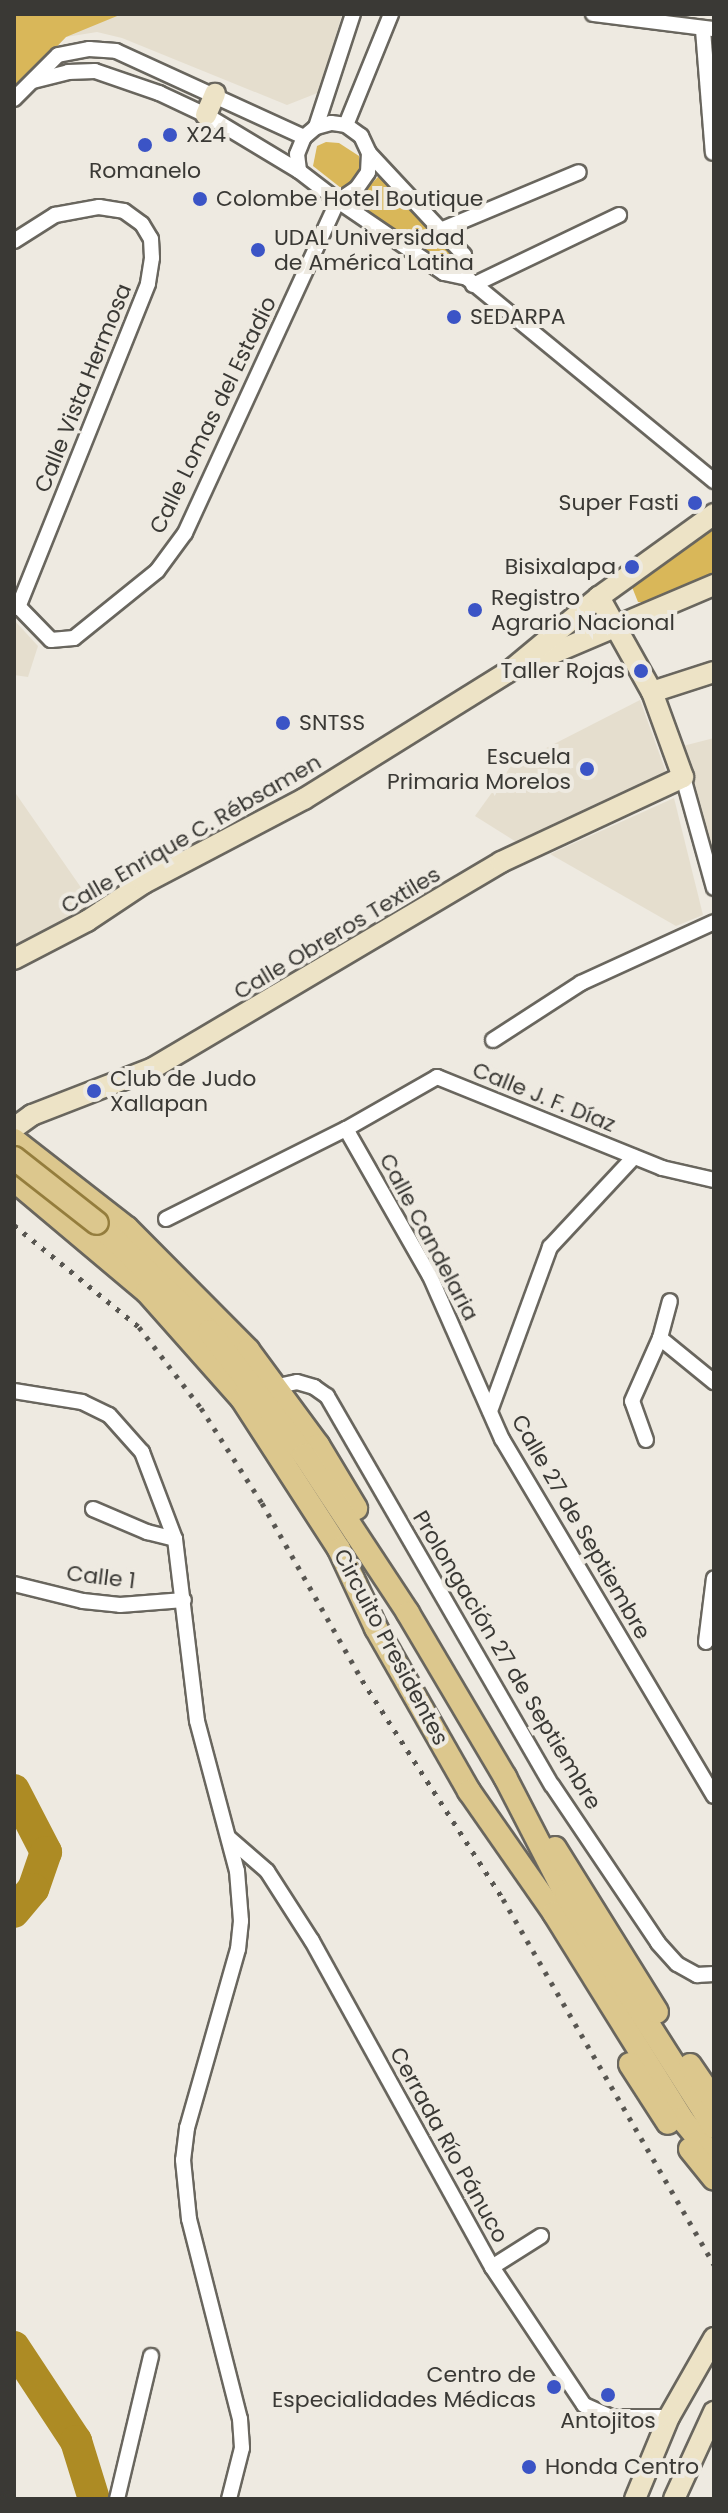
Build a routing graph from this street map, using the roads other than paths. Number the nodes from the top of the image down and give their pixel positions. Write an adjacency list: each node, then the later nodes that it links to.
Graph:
1 (353, 14): 10 (street)
2 (391, 14): 9 (street)
3 (593, 14): 4 (street)
4 (708, 29): 12 (street)
5 (33, 81): 6 (street); 7 (street); 8 (street)
6 (215, 94): 8 (main road); 10 (street)
7 (14, 99)
8 (206, 115): 13 (street)
9 (346, 125): 10 (street); 11 (street)
10 (310, 132): 13 (street)
11 (369, 153): 15 (street); 17 (street)
12 (713, 153)
13 (299, 171): 15 (street)
14 (579, 172): 17 (street)
15 (338, 201): 19 (street); 24 (street, Calle Lomas del Estadio)
16 (619, 215): 19 (street)
17 (443, 229): 19 (street)
18 (14, 241): 24 (street, Calle Vista Hermosa)
19 (470, 282): 20 (street)
20 (714, 481)
21 (714, 514): 23 (main road, Calle Enrique C. Rébsamen)
22 (714, 585): 25 (main road, Calle Enrique C. Rébsamen)
23 (599, 597): 25 (main road); 26 (main road, Calle Enrique C. Rébsamen)
24 (16, 605)
25 (617, 629): 26 (main road, Calle Enrique C. Rébsamen); 28 (main road)
26 (511, 670): 32 (main road, Calle Enrique C. Rébsamen)
27 (714, 672): 28 (main road)
28 (652, 692): 29 (main road)
29 (683, 777): 30 (street); 34 (main road, Calle Obreros Textiles)
30 (714, 888)
31 (714, 922): 33 (street)
32 (14, 959)
33 (493, 1040)
34 (14, 1128)
35 (346, 1129): 37 (street, Calle J. F. Díaz); 42 (street); 49 (street, Calle Candelaria)
36 (14, 1140): 39 (main road)
37 (634, 1157): 40 (street, Calle J. F. Díaz); 49 (street, Calle 27 de Septiembre)
38 (14, 1158): 43 (main road, Circuito Presidentes, bridge)
39 (52, 1166): 41 (main road); 47 (main road)
40 (714, 1180)
41 (15, 1189): 43 (main road, Circuito Presidentes); 57 (main road)
42 (166, 1219)
43 (92, 1231): 56 (main road, Circuito Presidentes); 57 (main road, Circuito Presidentes)
44 (670, 1301): 45 (street)
45 (660, 1338): 46 (street); 50 (street)
46 (714, 1382)
47 (278, 1386): 56 (main road); 62 (street, Prolongación 27 de Septiembre)
48 (14, 1391): 52 (street)
49 (490, 1411): 60 (street, Calle 27 de Septiembre)
50 (646, 1440)
51 (93, 1509): 52 (street)
52 (175, 1539): 55 (street)
53 (714, 1578): 58 (street)
54 (14, 1584): 55 (street, Calle 1)
55 (184, 1600): 61 (street)
56 (408, 1613): 63 (main road, Circuito Presidentes)
57 (376, 1628): 59 (main road, Circuito Presidentes)
58 (706, 1642)
59 (469, 1791): 63 (main road, Circuito Presidentes); 66 (main road)
60 (714, 1796)
61 (227, 1837): 68 (street, Cerrada Río Pánuco); 74 (street)
62 (714, 1974)
63 (698, 2108): 64 (main road, Circuito Presidentes); 65 (main road, Circuito Presidentes)
64 (714, 2127)
65 (714, 2158)
66 (714, 2179)
67 (541, 2236): 68 (street)
68 (492, 2267): 72 (street, Cerrada Río Pánuco)
69 (714, 2338): 72 (main road)
70 (151, 2356): 73 (street)
71 (714, 2412): 76 (main road)
72 (669, 2417): 75 (main road)
73 (117, 2499)
74 (229, 2499)
75 (635, 2499)
76 (674, 2499)

